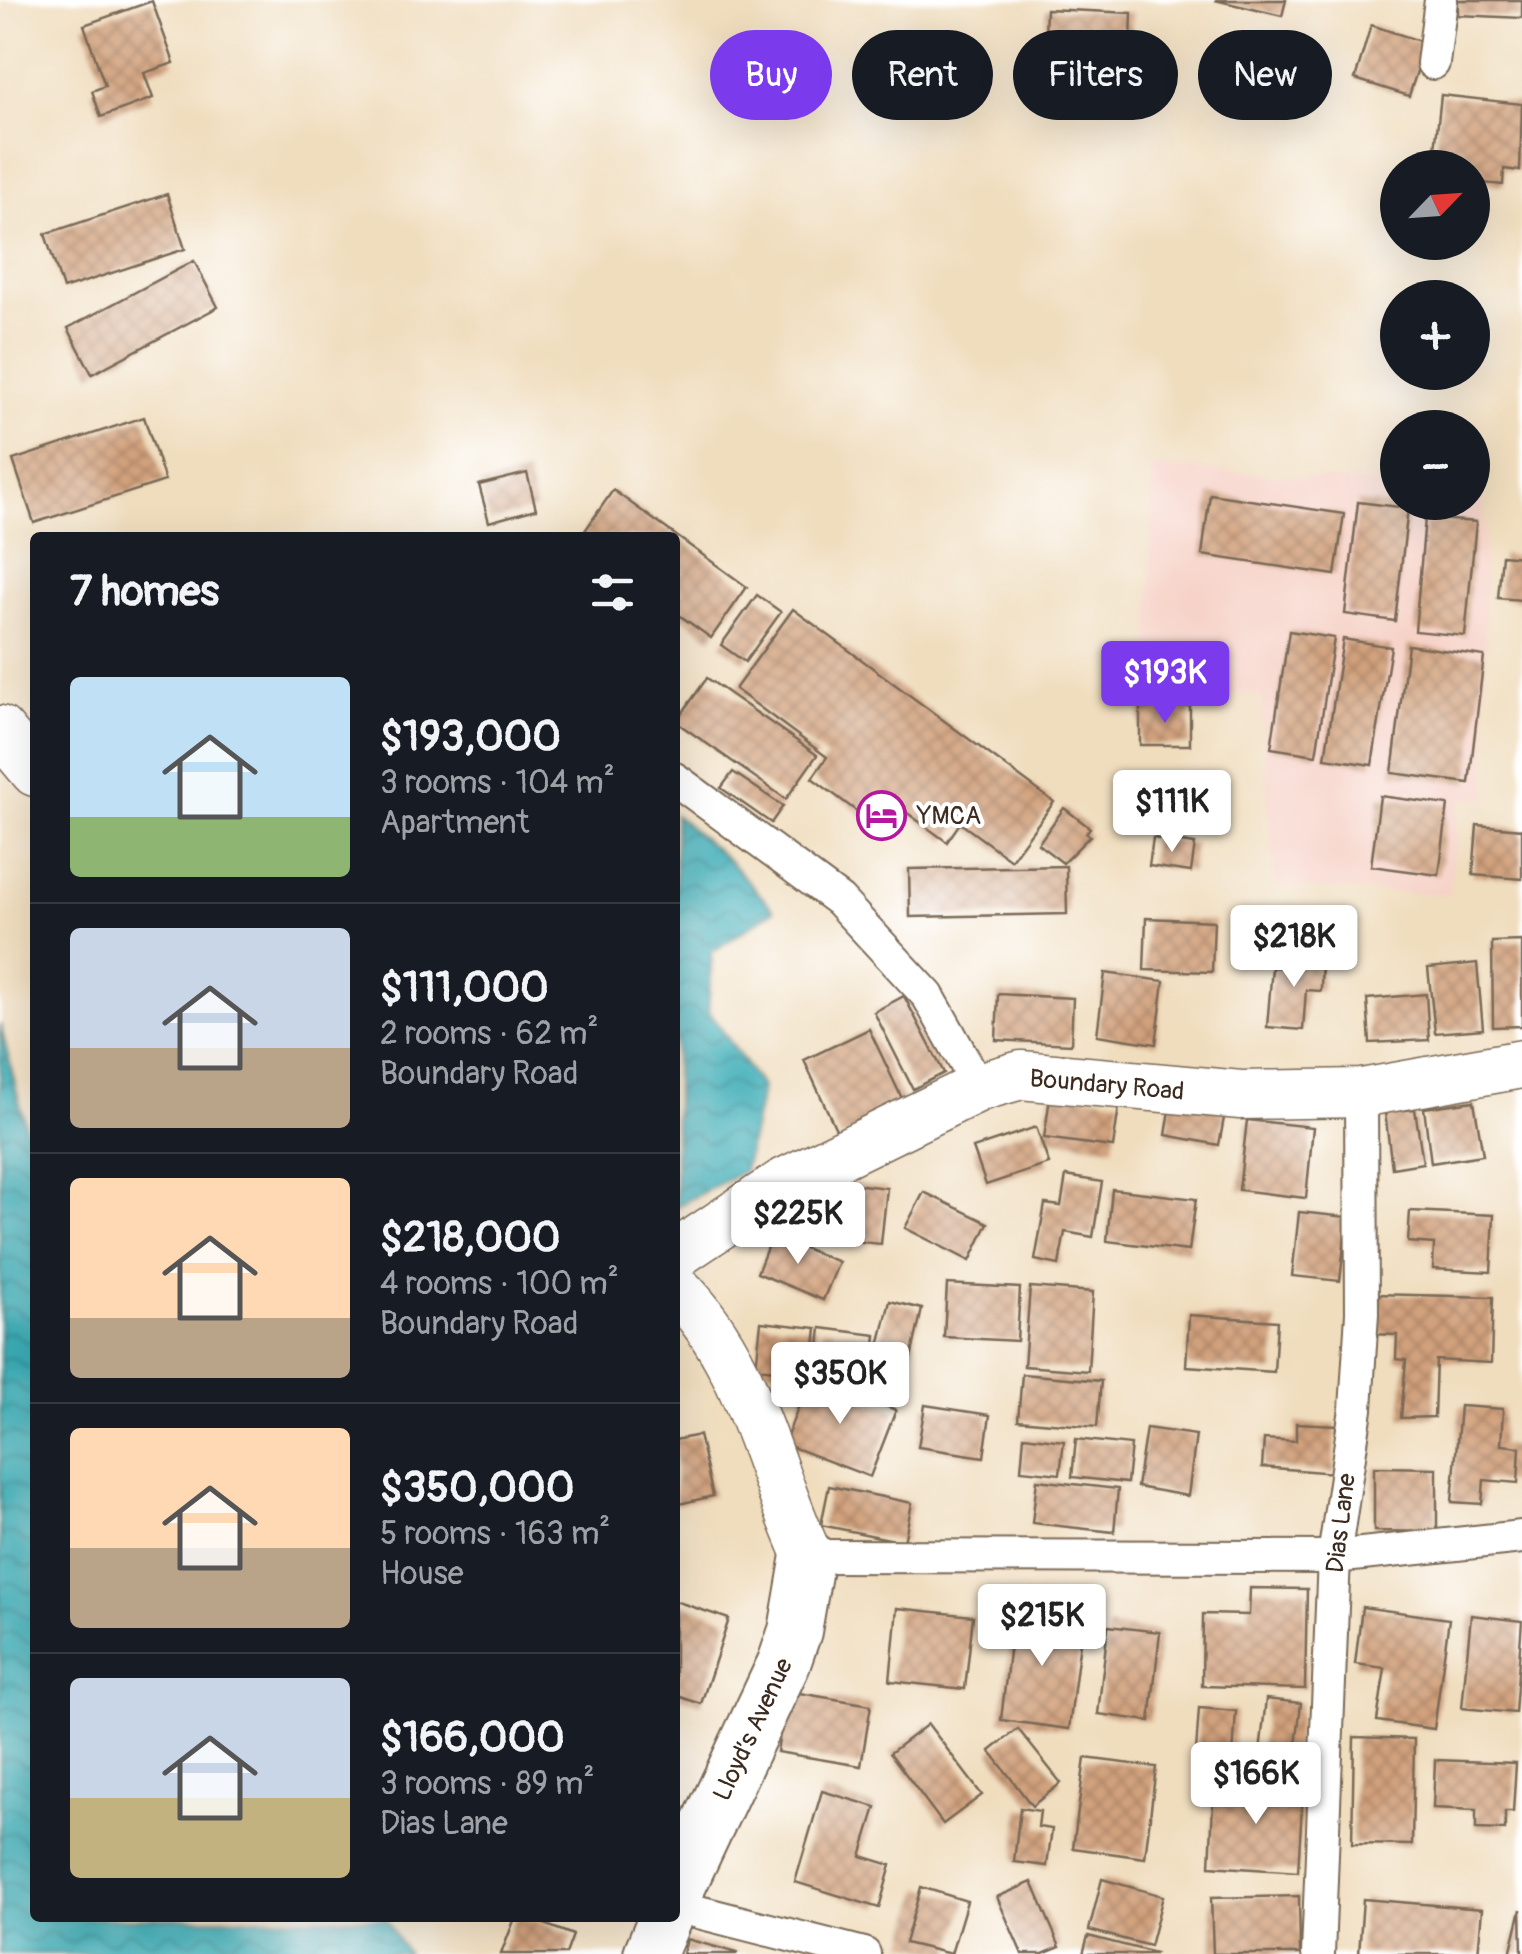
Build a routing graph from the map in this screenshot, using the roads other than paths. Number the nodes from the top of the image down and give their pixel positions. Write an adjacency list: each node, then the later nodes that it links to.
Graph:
1 (1441, 0): 2 (street)
2 (1433, 63)
3 (0, 730): 4 (main road)
4 (30, 766)
5 (680, 784): 7 (street)
6 (1522, 1064): 8 (main road, Boundary Road)
7 (979, 1086): 8 (main road, Boundary Road); 9 (main road, Boundary Road)
8 (1361, 1093): 13 (street, Dias Lane)
9 (680, 1252)
10 (680, 1293): 12 (main road)
11 (1522, 1537): 13 (street)
12 (808, 1556): 13 (street); 14 (main road, Lloyd’s Avenue)
13 (1334, 1557): 19 (street, Dias Lane)
14 (680, 1884)
15 (680, 1907): 18 (street)
16 (663, 1922): 17 (main road)
17 (650, 1954)
18 (864, 1954)
19 (1318, 1954)

